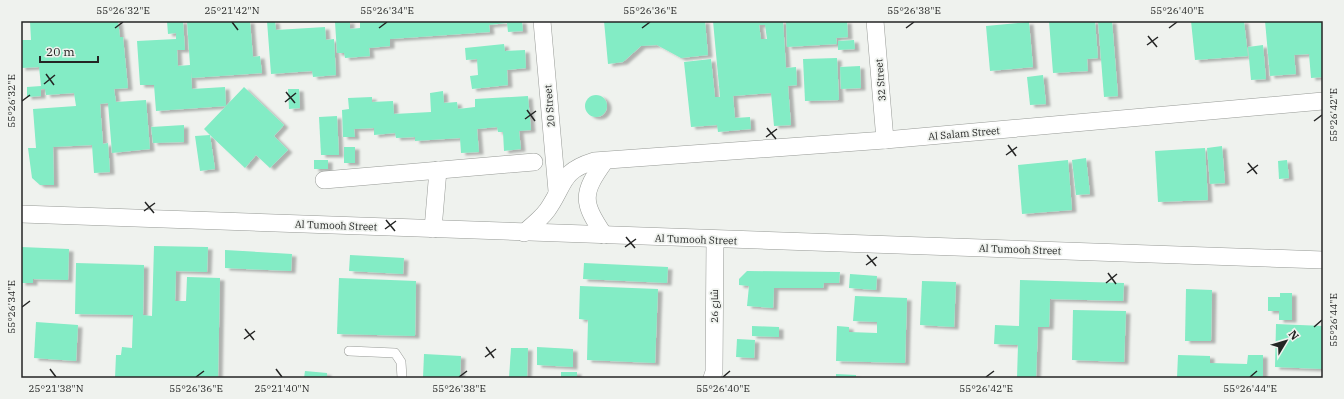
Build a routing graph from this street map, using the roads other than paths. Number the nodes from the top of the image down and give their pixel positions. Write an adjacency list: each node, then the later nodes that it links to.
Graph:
1 (542, 21): 9 (street, 20 Street)
2 (875, 21): 4 (street, 32 Street)
3 (1323, 101): 4 (street, Al Salam Street)
4 (885, 140): 5 (street, Al Salam Street)
5 (605, 161): 9 (street, Al Salam Street); 13 (street)
6 (534, 162): 7 (street)
7 (438, 170): 8 (street); 11 (street)
8 (324, 180)
9 (558, 191): 12 (street, Al Salam Street)
10 (21, 214): 11 (street, Al Tumooh Street)
11 (433, 229): 12 (street, Al Tumooh Street)
12 (524, 233): 13 (street, Al Tumooh Street)
13 (604, 235): 14 (street, Al Tumooh Street)
14 (715, 240): 15 (street, Al Tumooh Street); 17 (street, شارع 26)
15 (1323, 260)
16 (349, 350): 18 (lane)
17 (714, 376)
18 (402, 378)

